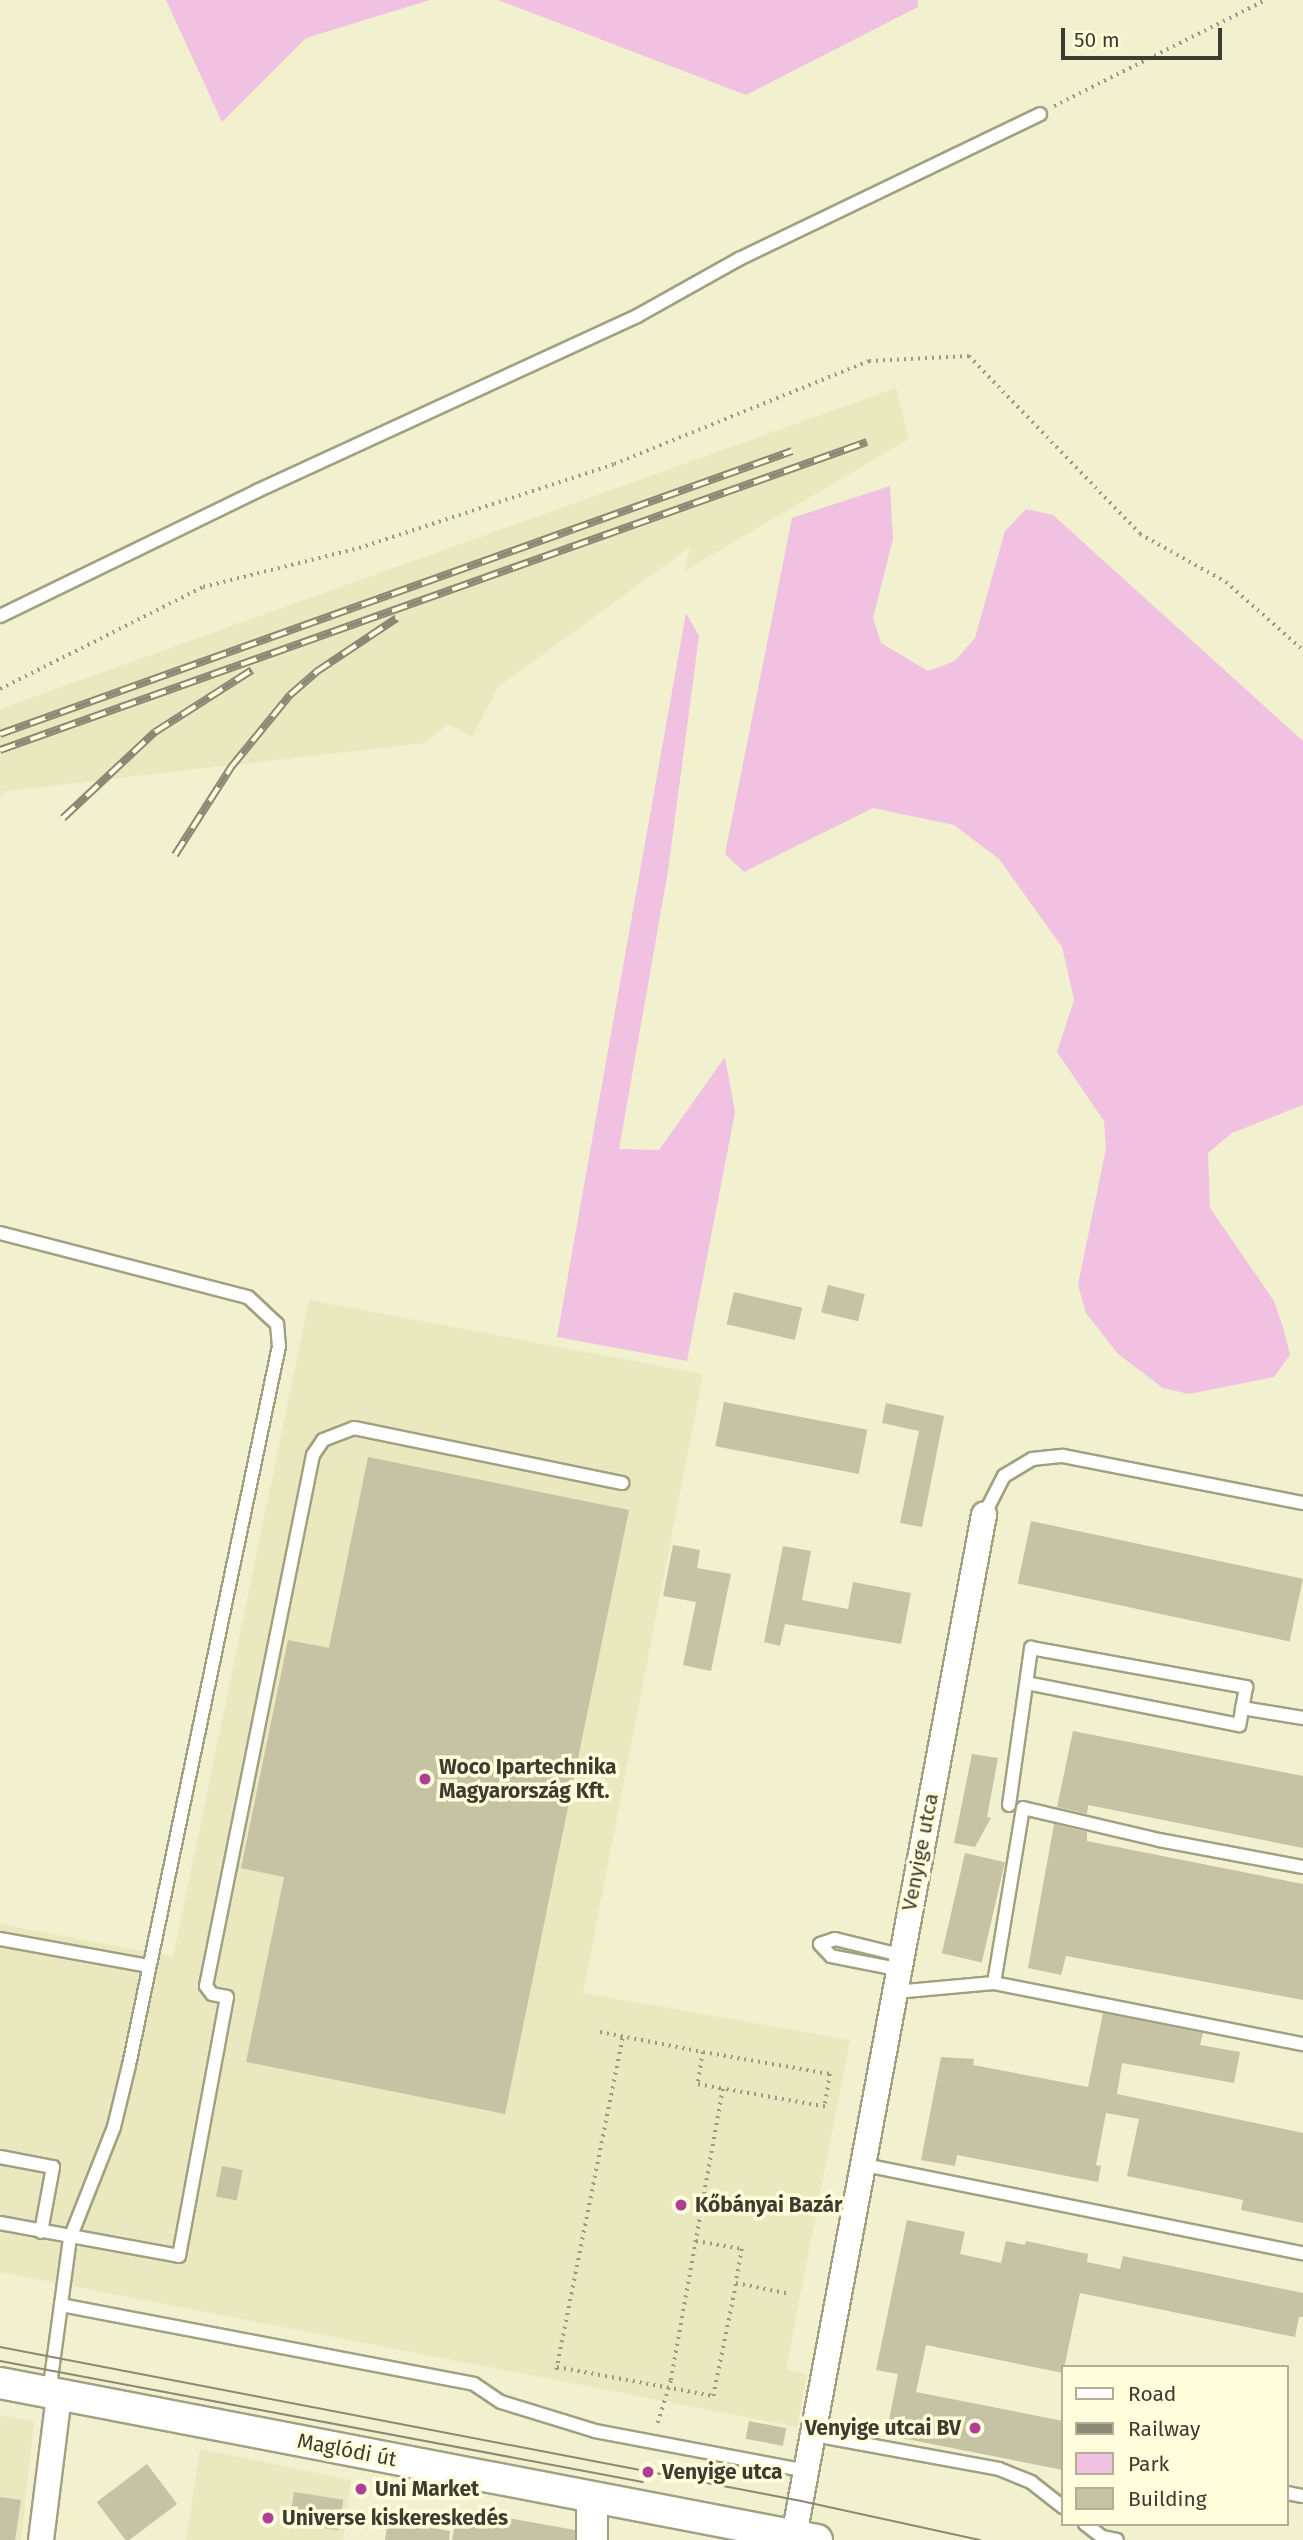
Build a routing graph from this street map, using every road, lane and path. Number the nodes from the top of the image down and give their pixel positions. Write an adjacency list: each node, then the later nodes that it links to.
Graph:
1 (1266, 0): 2 (path)
2 (1040, 114): 3 (lane)
3 (0, 616)
4 (1303, 650): 5 (path)
5 (0, 690)
6 (0, 1233): 16 (lane)
7 (622, 1483): 28 (lane)
8 (1303, 1503): 9 (lane, Venyige utca)
9 (984, 1516): 17 (street, Venyige utca)
10 (1027, 1683): 11 (lane); 11 (lane); 13 (lane)
11 (1242, 1708): 12 (lane)
12 (1303, 1718)
13 (1009, 1805)
14 (1303, 1867): 18 (lane)
15 (0, 1939): 16 (lane)
16 (148, 1966): 28 (lane)
17 (897, 1972): 17 (lane); 18 (lane); 25 (street, Venyige utca)
18 (994, 1983): 21 (lane)
19 (600, 2032): 20 (path)
20 (623, 2036): 22 (path); 35 (path)
21 (1303, 2044)
22 (703, 2052): 23 (path); 23 (path)
23 (723, 2089): 29 (path)
24 (0, 2157): 27 (lane)
25 (865, 2165): 30 (lane); 37 (street, Venyige utca)
26 (0, 2223): 27 (lane)
27 (41, 2232): 28 (lane)
28 (70, 2238): 33 (lane)
29 (696, 2241): 31 (path); 35 (path)
30 (1303, 2253)
31 (736, 2283): 32 (path); 35 (path)
32 (790, 2294)
33 (61, 2305): 36 (lane); 38 (lane)
34 (0, 2383): 36 (street, Maglódi út)
35 (667, 2389): 38 (path)
36 (54, 2394): 40 (street, Maglódi út); 44 (street)
37 (814, 2435): 39 (street, Venyige utca); 41 (lane)
38 (653, 2442): 39 (lane)
39 (806, 2471): 43 (street, Venyige utca)
40 (592, 2500): 43 (street, Maglódi út); 45 (street)
41 (1062, 2506)
42 (1088, 2526): 46 (lane)
43 (805, 2538)
44 (41, 2540)
45 (592, 2540)
46 (1117, 2540)

